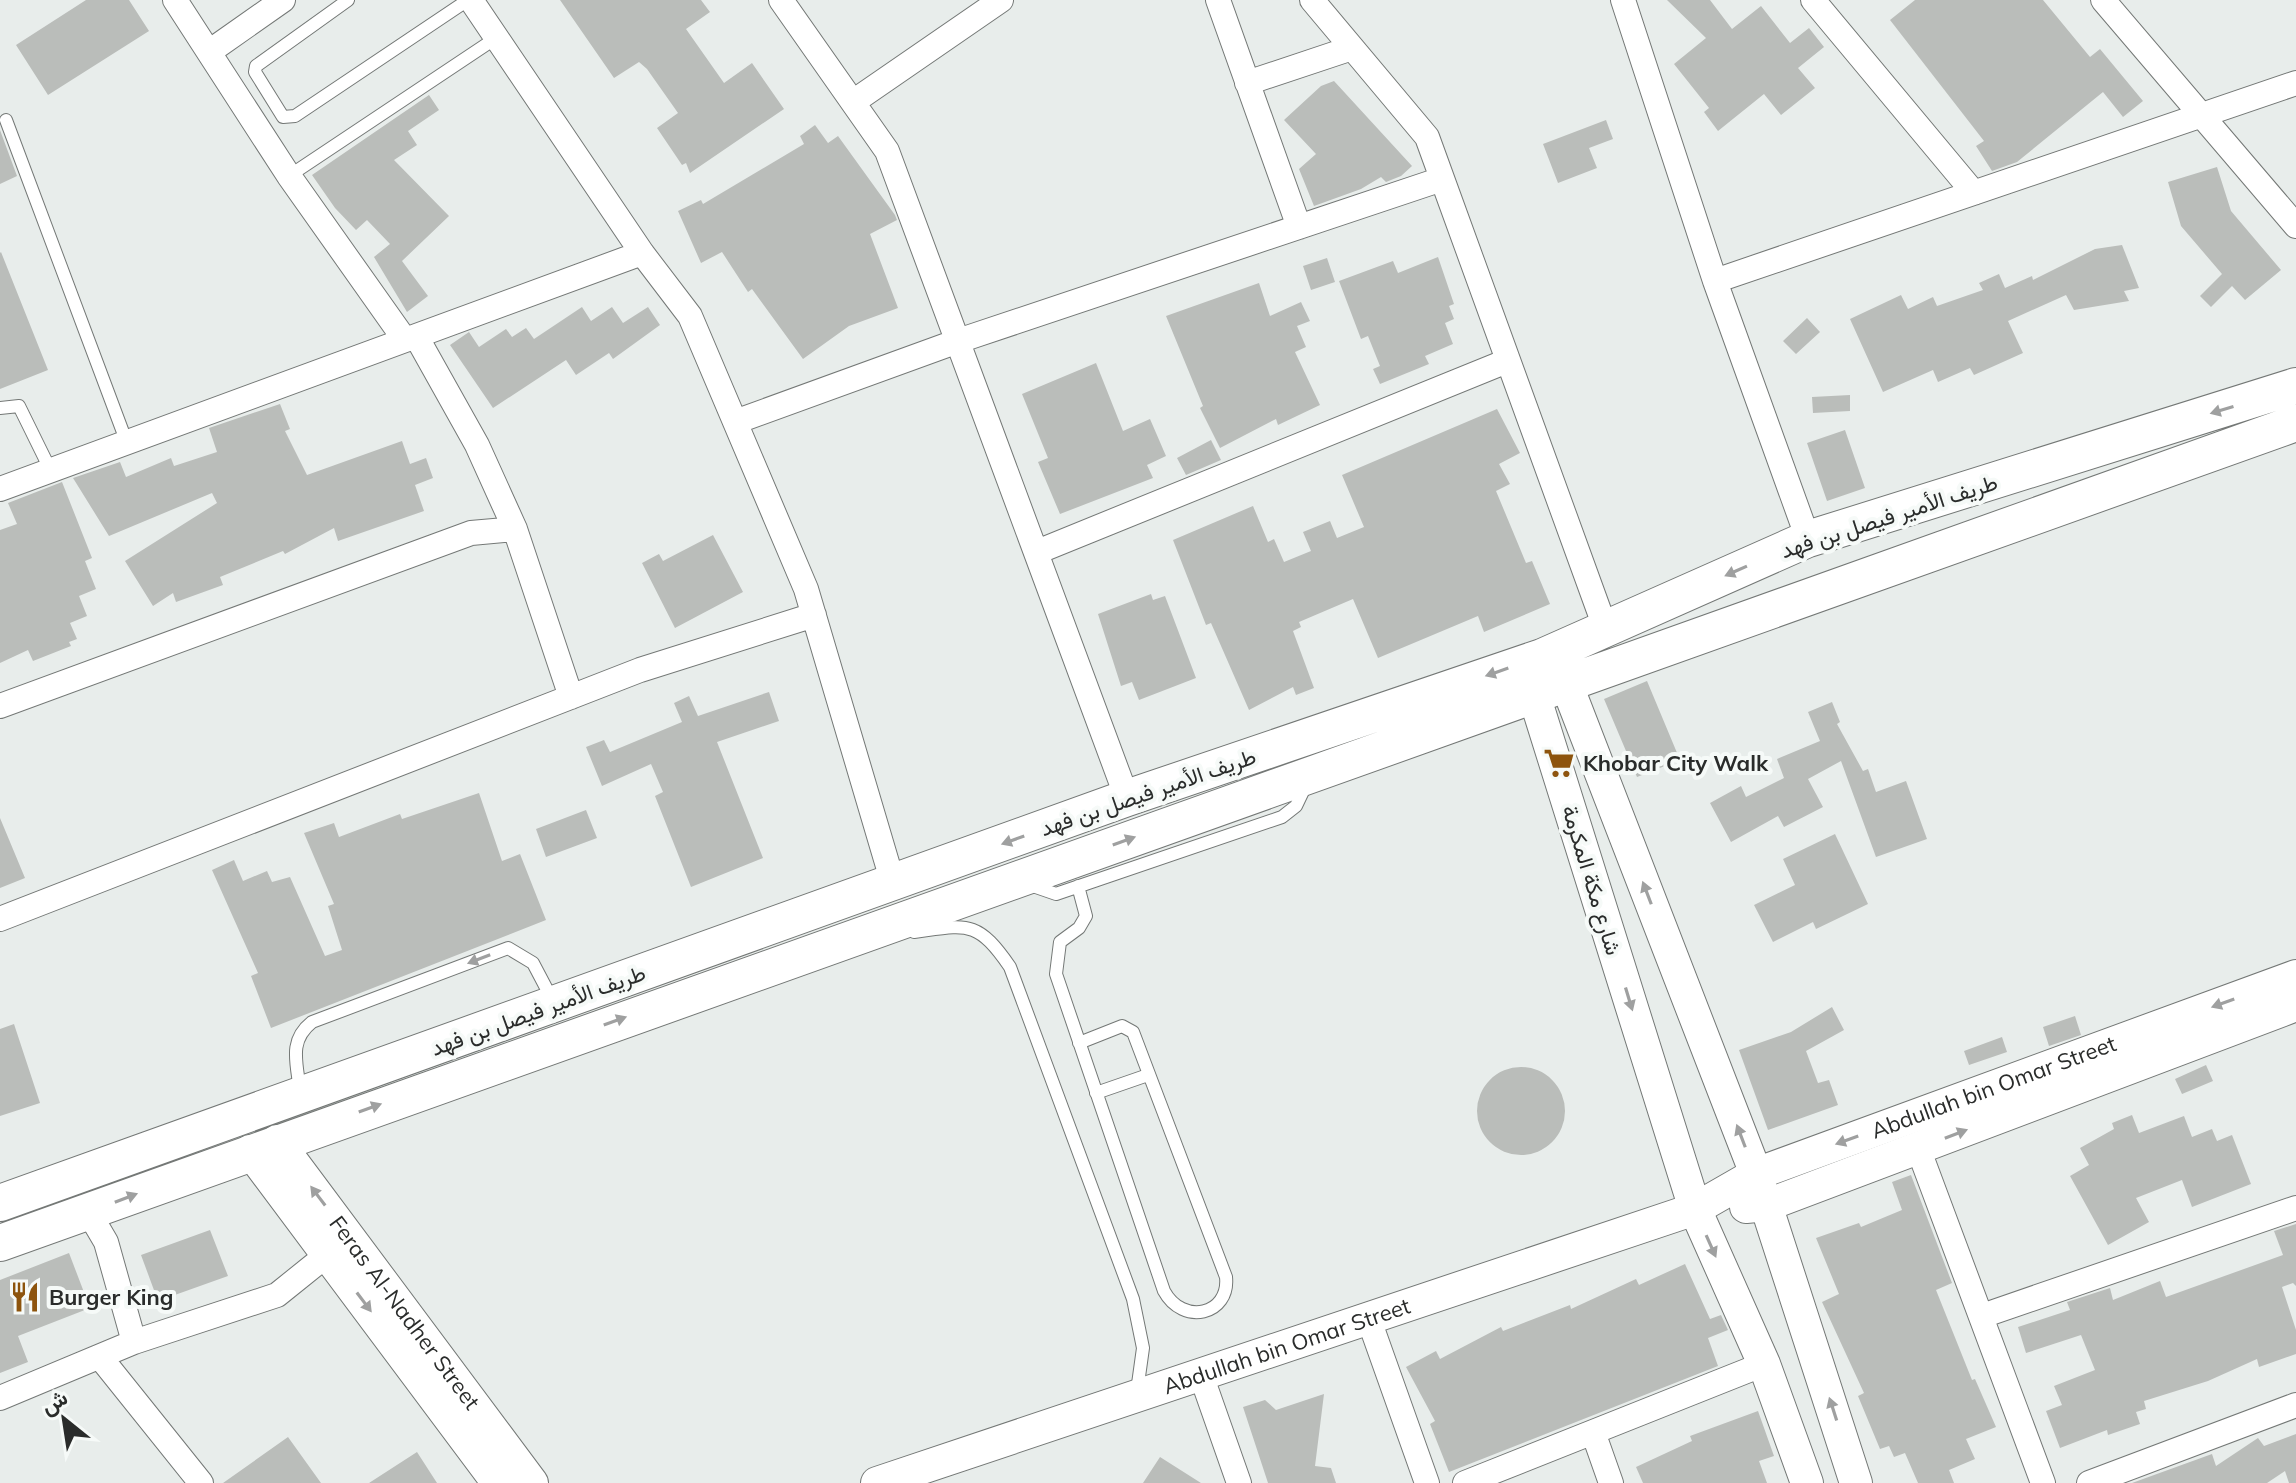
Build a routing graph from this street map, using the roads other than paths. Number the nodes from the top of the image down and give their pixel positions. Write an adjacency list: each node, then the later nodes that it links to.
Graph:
1 (175, 0): 14 (street)
2 (283, 0): 14 (street)
3 (348, 0): 4 (lane)
4 (470, 0): 12 (street)
5 (781, 0): 17 (street)
6 (1001, 0): 17 (street)
7 (1218, 0): 15 (street)
8 (1623, 0): 27 (street)
9 (1813, 0): 23 (street)
10 (2103, 0): 19 (street)
11 (1324, 4): 13 (street)
12 (496, 38): 21 (lane); 26 (street)
13 (1352, 48): 15 (street); 22 (street)
14 (209, 52): 21 (street)
15 (1247, 83): 25 (street)
16 (2296, 83): 19 (street)
17 (853, 102): 29 (street)
18 (0, 105): 20 (lane)
19 (2204, 114): 23 (street); 24 (street)
20 (3, 120): 35 (lane)
21 (289, 176): 28 (street)
22 (1442, 179): 25 (street); 30 (street)
23 (1974, 193): 27 (street)
24 (2296, 226)
25 (1299, 227): 29 (street)
26 (642, 253): 28 (street); 33 (street)
27 (1715, 281): 39 (street)
28 (410, 338): 35 (street); 38 (street)
29 (958, 341): 33 (street); 40 (street)
30 (1507, 361): 40 (street); 42 (street)
31 (2296, 386): 39 (main road, طريف الأمير فيصل بن فهد, one-way to 39)
32 (0, 408): 36 (lane)
33 (735, 422): 41 (street)
34 (2296, 423): 44 (main road, طريف الأمير فيصل بن فهد)
35 (127, 443): 36 (street)
36 (51, 471): 37 (street)
37 (0, 489)
38 (515, 529): 45 (street); 46 (street)
39 (1808, 539): 42 (main road, طريف الأمير فيصل بن فهد, one-way to 42)
40 (1037, 552): 48 (street)
41 (814, 615): 45 (street); 50 (street)
42 (1606, 630): 43 (main road, طريف الأمير فيصل بن فهد)
43 (1542, 657): 44 (street, شارع مكة المكرمة); 48 (main road, طريف الأمير فيصل بن فهد, one-way to 48)
44 (1550, 689): 47 (main road, طريف الأمير فيصل بن فهد); 64 (street, شارع مكة المكرمة, one-way to 44); 68 (street, شارع مكة المكرمة, one-way to 68)
45 (571, 697): 52 (street)
46 (0, 706)
47 (1312, 774): 49 (main road, طريف الأمير فيصل بن فهد, one-way to 47); 51 (lane)
48 (1127, 798): 50 (main road, طريف الأمير فيصل بن فهد, one-way to 50)
49 (1017, 879): 51 (lane); 53 (main road, طريف الأمير فيصل بن فهد)
50 (893, 883): 55 (main road, طريف الأمير فيصل بن فهد)
51 (1078, 886): 57 (lane)
52 (0, 919)
53 (836, 943): 62 (main road, طريف الأمير فيصل بن فهد, one-way to 53); 78 (lane)
54 (2296, 976): 59 (street, Abdullah bin Omar Street, one-way to 59)
55 (554, 1004): 61 (main road, طريف الأمير فيصل بن فهد); 61 (lane, one-way to 61)
56 (2296, 1005): 59 (street, Abdullah bin Omar Street)
57 (1079, 1043): 58 (lane); 60 (lane)
58 (1148, 1075): 60 (lane); 60 (lane)
59 (2062, 1078): 63 (street, Abdullah bin Omar Street, one-way to 59); 64 (street, Abdullah bin Omar Street, one-way to 64)
60 (1096, 1093)
61 (300, 1095): 65 (main road, طريف الأمير فيصل بن فهد)
62 (263, 1146): 69 (main road, طريف الأمير فيصل بن فهد, one-way to 62); 71 (street, Feras Al-Nadher Street); 84 (street, Feras Al-Nadher Street, one-way to 62)
63 (1918, 1148): 66 (street, Abdullah bin Omar Street); 72 (street)
64 (1756, 1174): 66 (street, شارع مكة المكرمة); 68 (street, Abdullah bin Omar Street)
65 (0, 1203)
66 (1767, 1205): 68 (street, Abdullah bin Omar Street); 91 (street, شارع مكة المكرمة, one-way to 66)
67 (2296, 1208): 72 (street)
68 (1695, 1209): 73 (street, Abdullah bin Omar Street); 76 (street, شارع مكة المكرمة, one-way to 76)
69 (89, 1213): 70 (main road, طريف الأمير فيصل بن فهد); 74 (street)
70 (0, 1243)
71 (328, 1254): 74 (street); 83 (street, Feras Al-Nadher Street, one-way to 83)
72 (1982, 1316): 92 (street)
73 (1368, 1317): 77 (street, Abdullah bin Omar Street); 87 (street)
74 (134, 1342): 75 (street)
75 (100, 1357): 79 (street); 82 (street)
76 (1764, 1364): 81 (street); 90 (street, شارع مكة المكرمة)
77 (1200, 1372): 78 (street, Abdullah bin Omar Street); 86 (street)
78 (1136, 1394): 85 (street, Abdullah bin Omar Street)
79 (0, 1398)
80 (2296, 1405): 93 (street)
81 (1593, 1432): 88 (street); 89 (street)
82 (201, 1483)
83 (498, 1483)
84 (532, 1483)
85 (877, 1483)
86 (1239, 1483)
87 (1427, 1483)
88 (1465, 1483)
89 (1611, 1483)
90 (1807, 1483)
91 (1856, 1483)
92 (2043, 1483)
93 (2089, 1483)

